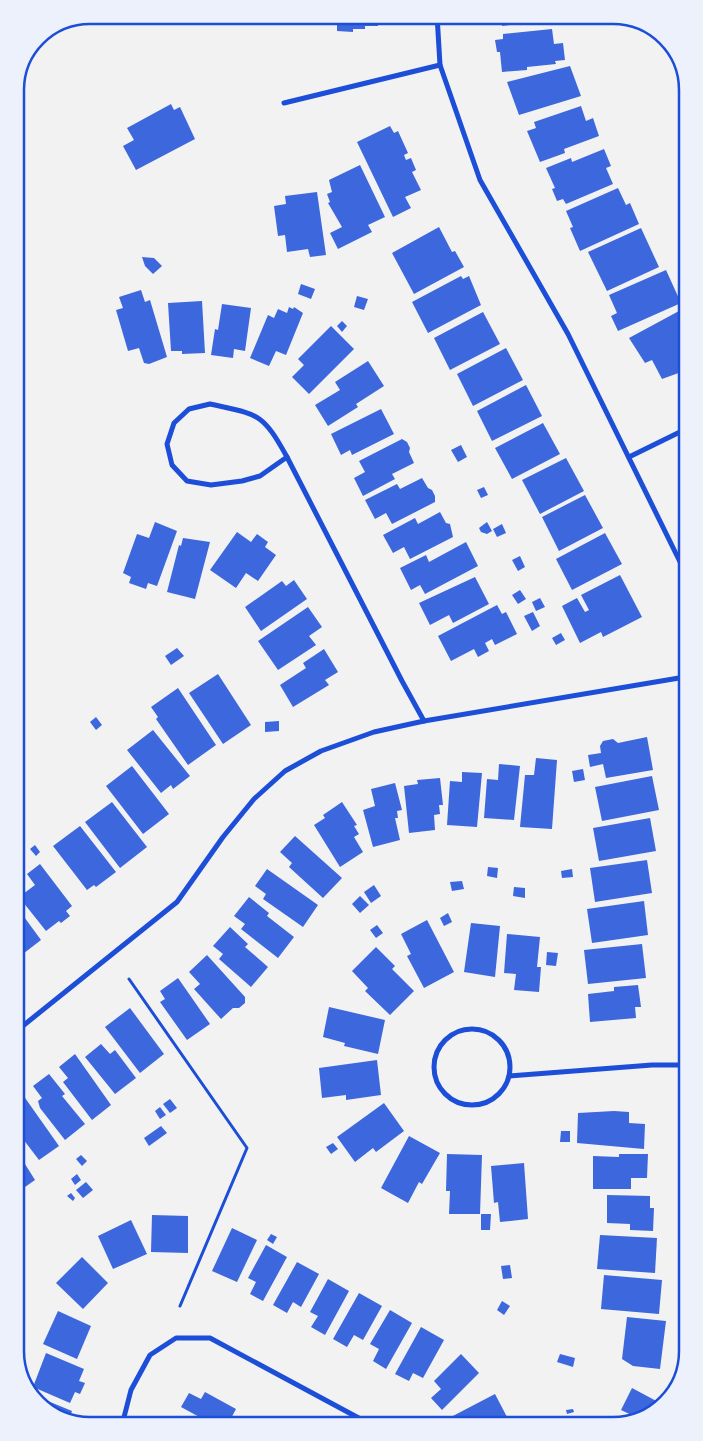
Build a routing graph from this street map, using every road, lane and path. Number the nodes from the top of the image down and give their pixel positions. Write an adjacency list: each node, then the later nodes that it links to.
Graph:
1 (438, 24): 2 (street)
2 (440, 65): 3 (street); 6 (street)
3 (284, 103)
4 (679, 432): 6 (street)
5 (287, 457): 5 (street); 9 (street)
6 (629, 457): 7 (street)
7 (679, 560)
8 (679, 678): 9 (street)
9 (424, 721): 11 (street)
10 (129, 979): 14 (path)
11 (24, 1025)
12 (679, 1065): 13 (street)
13 (509, 1076): 13 (street)
14 (180, 1306)
15 (124, 1417): 16 (street)
16 (357, 1417)

